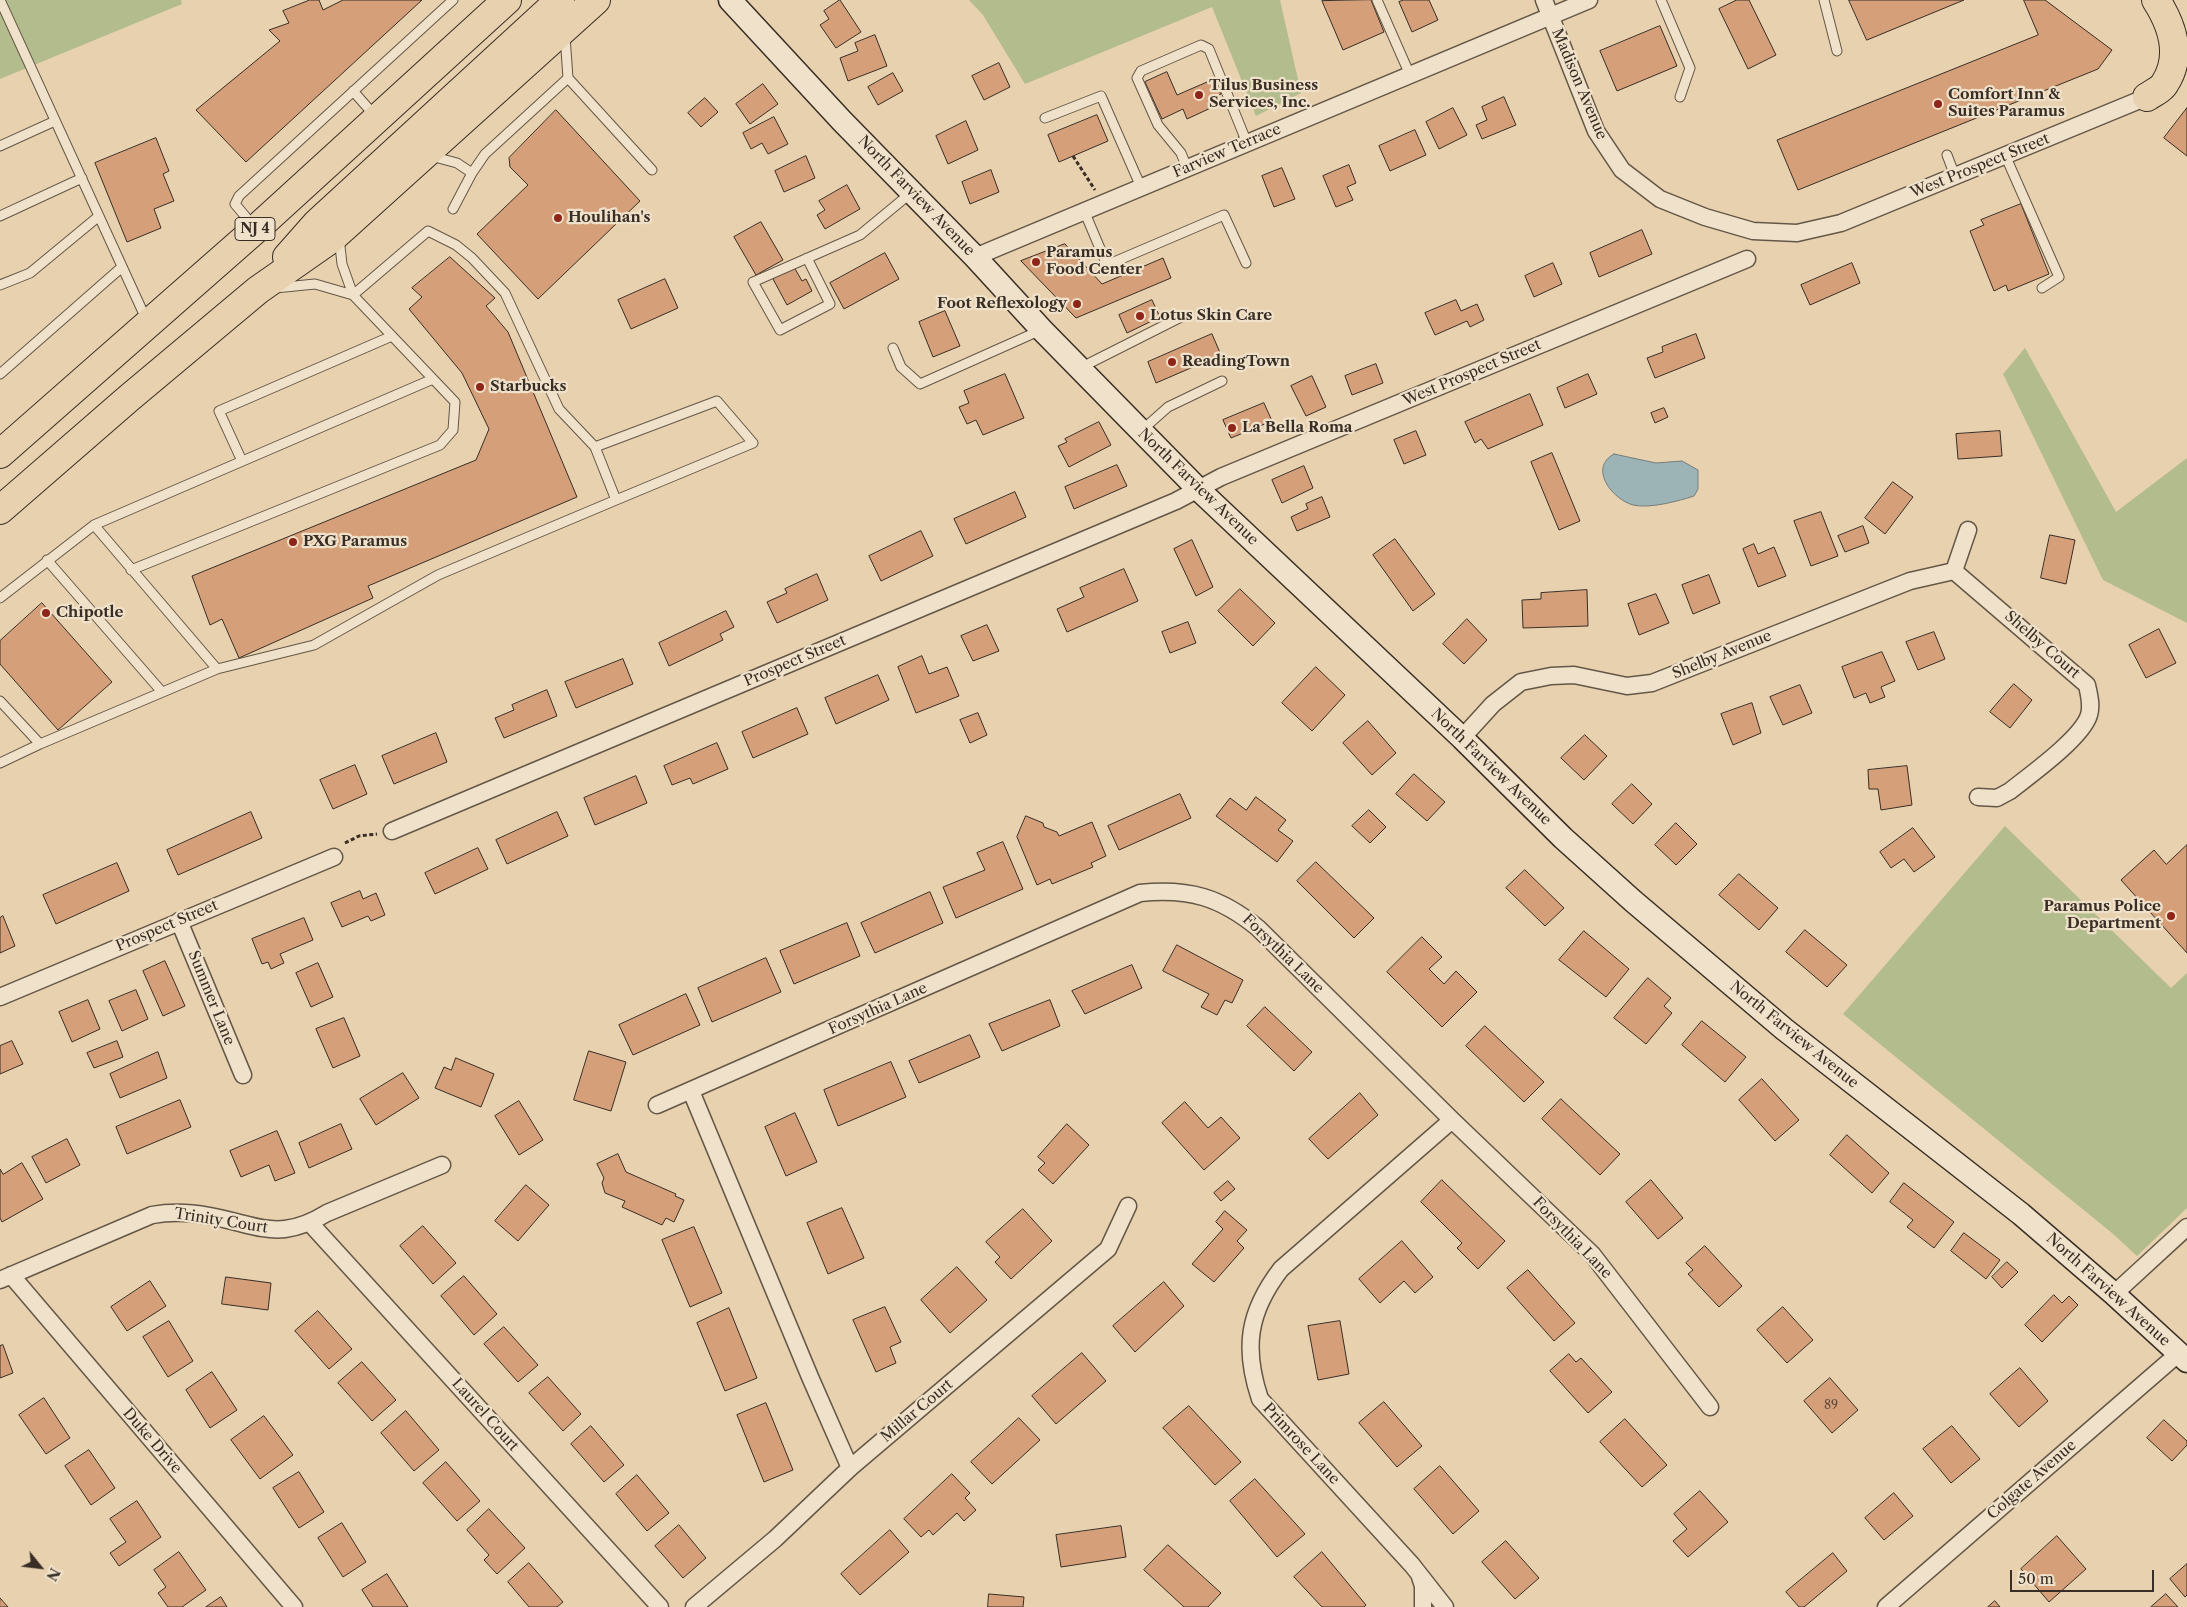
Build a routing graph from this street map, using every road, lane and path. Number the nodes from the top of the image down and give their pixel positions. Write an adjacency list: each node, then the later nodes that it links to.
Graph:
1 (0, 0): 26 (lane)
2 (452, 0): 21 (lane)
3 (507, 0): 25 (highway, NJ 4)
4 (560, 0): 55 (highway, NJ 4)
5 (596, 0): 16 (highway)
6 (730, 0): 40 (street, North Farview Avenue)
7 (1377, 0): 18 (lane)
8 (1544, 0): 14 (street, Madison Avenue)
9 (1589, 0): 14 (street, Farview Terrace)
10 (1662, 0): 22 (lane)
11 (1824, 0): 17 (lane)
12 (2156, 0): 23 (highway)
13 (2164, 0): 15 (highway)
14 (1550, 16): 18 (street, Farview Terrace); 45 (street, Madison Avenue)
15 (2187, 18)
16 (564, 29): 19 (lane); 29 (highway)
17 (1837, 51)
18 (1410, 75): 27 (street, Farview Terrace)
19 (568, 78): 34 (lane); 35 (lane)
20 (2187, 84): 23 (highway)
21 (353, 91): 25 (lane); 46 (lane)
22 (1680, 97)
23 (2147, 97): 31 (street, West Prospect Street)
24 (1046, 118): 38 (lane)
25 (378, 119): 46 (highway, NJ 4)
26 (55, 121): 28 (lane); 37 (lane)
27 (1247, 143): 33 (street, Farview Terrace); 33 (lane)
28 (0, 146)
29 (424, 154): 35 (lane); 47 (highway)
30 (1947, 154): 36 (lane)
31 (2005, 155): 36 (street, West Prospect Street); 54 (lane)
32 (1073, 156): 39 (path)
33 (1187, 168): 38 (street, Farview Terrace)
34 (652, 170)
35 (472, 173): 41 (lane)
36 (1955, 176): 45 (street, West Prospect Street)
37 (82, 178): 43 (lane); 44 (lane)
38 (1141, 187): 42 (street, Farview Terrace)
39 (1095, 190)
40 (912, 192): 48 (street, North Farview Avenue); 49 (lane)
41 (453, 209)
42 (1085, 213): 48 (street, Farview Terrace); 51 (lane)
43 (0, 216)
44 (99, 216): 52 (lane); 53 (lane)
45 (1841, 223)
46 (256, 229): 58 (highway, NJ 4)
47 (339, 232): 55 (highway); 56 (lane)
48 (976, 257): 59 (street, North Farview Avenue)
49 (807, 258): 49 (lane)
50 (1747, 259): 70 (street, West Prospect Street)
51 (1246, 263)
52 (122, 267): 58 (lane); 63 (lane)
53 (0, 285)
54 (2042, 288)
55 (258, 290): 56 (lane); 72 (highway, NJ 4)
56 (353, 295): 60 (lane); 67 (lane)
57 (1181, 317): 62 (lane)
58 (148, 323): 68 (highway, NJ 4)
59 (1042, 330): 61 (lane); 62 (street, North Farview Avenue)
60 (392, 336): 64 (lane); 69 (lane)
61 (893, 348)
62 (1080, 369): 66 (street, North Farview Avenue)
63 (0, 374)
64 (433, 379): 69 (lane); 76 (lane)
65 (1222, 381): 66 (lane)
66 (1141, 431): 70 (street, North Farview Avenue)
67 (595, 447): 71 (lane); 71 (lane)
68 (0, 454)
69 (242, 461): 73 (lane)
70 (1198, 489): 82 (street, North Farview Avenue); 86 (street, Prospect Street)
71 (616, 500): 79 (lane)
72 (0, 510)
73 (94, 525): 75 (lane); 76 (lane)
74 (1968, 530): 77 (street)
75 (48, 560): 78 (lane); 80 (lane)
76 (131, 570): 79 (lane)
77 (1954, 570): 82 (street, Shelby Avenue); 85 (street, Shelby Court)
78 (0, 598)
79 (217, 669): 80 (lane)
80 (162, 692): 83 (lane)
81 (0, 701): 83 (lane)
82 (1462, 738): 99 (street, North Farview Avenue)
83 (40, 744): 84 (lane)
84 (0, 763)
85 (1978, 797)
86 (392, 831): 87 (path)
87 (334, 857): 88 (street, Prospect Street)
88 (179, 920): 89 (street, Prospect Street); 90 (street, Summer Lane)
89 (0, 997)
90 (243, 1075)
91 (691, 1091): 92 (street, Forsythia Lane); 93 (street, Forsythia Lane); 102 (street)
92 (658, 1105)
93 (1452, 1120): 101 (street, Forsythia Lane); 103 (street, Primrose Lane)
94 (442, 1165): 96 (street, Trinity Court)
95 (1128, 1206): 102 (street, Millar Court)
96 (310, 1223): 98 (street, Trinity Court); 105 (street, Laurel Court)
97 (2187, 1227): 99 (street)
98 (6, 1278): 104 (street, Duke Drive)
99 (2114, 1294): 100 (street, North Farview Avenue)
100 (2183, 1357): 109 (street, Colgate Avenue)
101 (1710, 1407)
102 (850, 1468): 106 (street, Millar Court)
103 (1417, 1571): 107 (street); 108 (street, Primrose Lane)
104 (294, 1607)
105 (660, 1607)
106 (694, 1607)
107 (1423, 1607)
108 (1444, 1607)
109 (1886, 1607)

